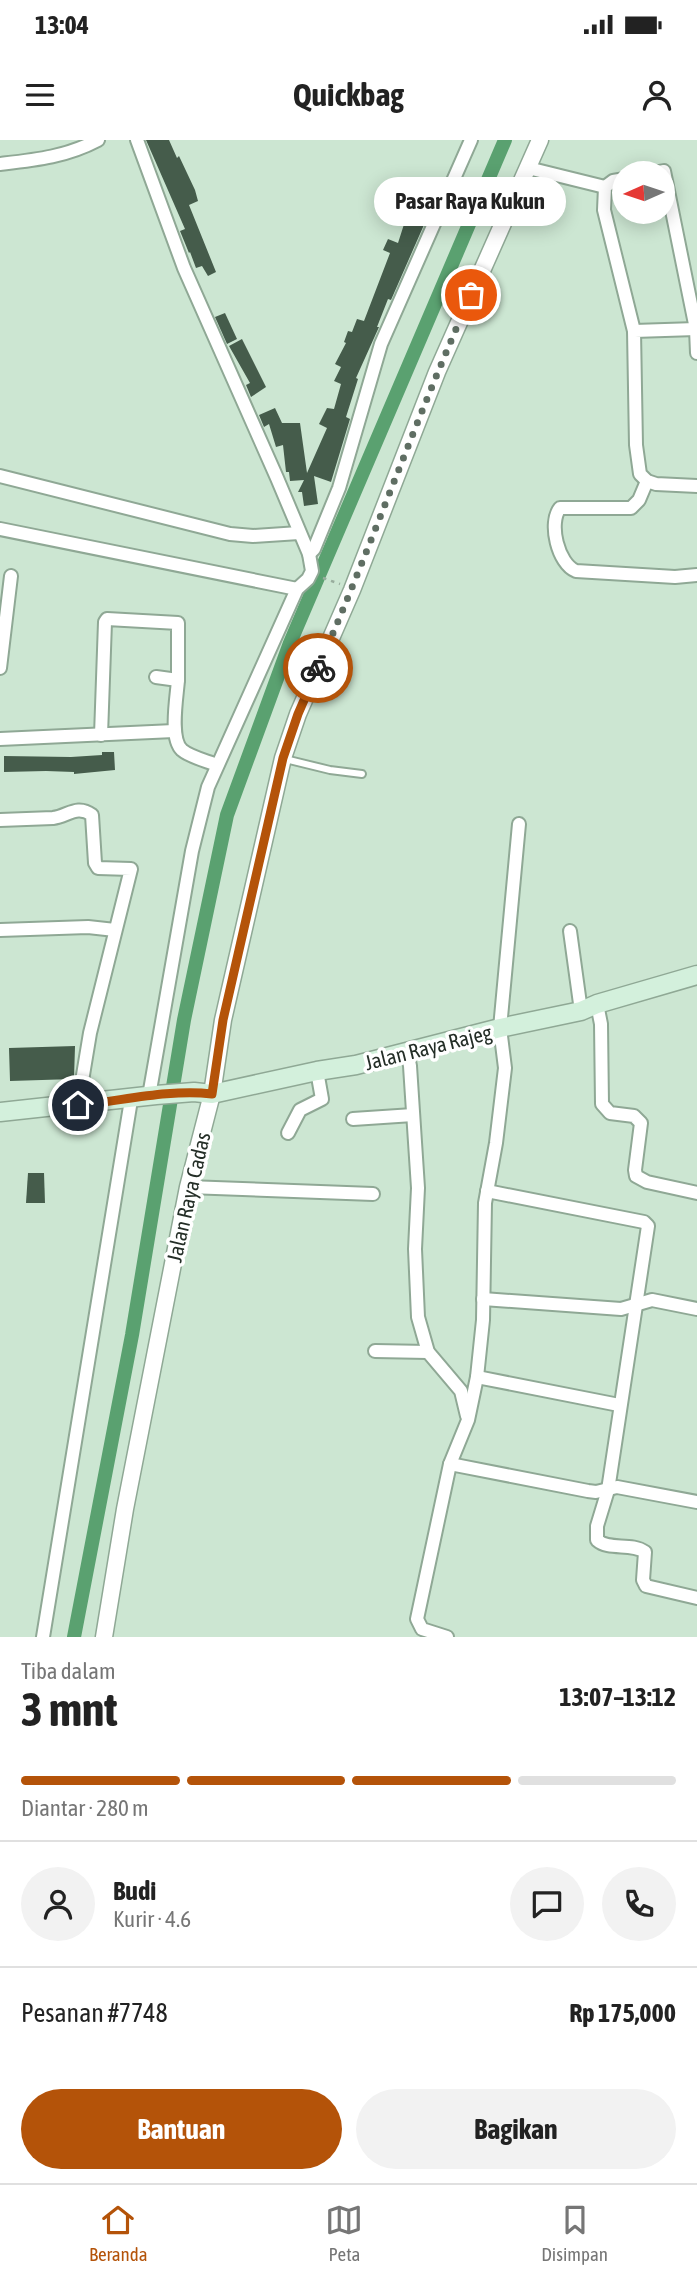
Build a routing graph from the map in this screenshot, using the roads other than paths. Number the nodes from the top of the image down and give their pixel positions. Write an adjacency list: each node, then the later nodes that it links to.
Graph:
1 (98, 140): 5 (street)
2 (137, 140): 17 (street)
3 (471, 140): 18 (street)
4 (541, 140): 6 (street, Jalan Raya Cadas)
5 (0, 164)
6 (528, 168): 8 (street); 28 (street, Jalan Raya Cadas)
7 (612, 181): 8 (street)
8 (605, 187): 11 (street)
9 (675, 224): 10 (street)
10 (696, 329): 11 (street); 12 (street)
11 (635, 331): 14 (street)
12 (697, 353)
13 (0, 476): 17 (street)
14 (647, 481): 15 (street); 19 (street)
15 (697, 486)
16 (0, 528): 21 (street)
17 (299, 533): 18 (street)
18 (312, 565): 21 (street)
19 (697, 575)
20 (11, 576): 22 (street)
21 (297, 589): 29 (street)
22 (0, 668)
23 (156, 677): 24 (street)
24 (178, 680): 25 (street); 26 (street)
25 (174, 731): 26 (street); 29 (street)
26 (101, 735): 27 (street)
27 (0, 739)
28 (283, 758): 30 (lane); 41 (street, Jalan Raya Cadas)
29 (217, 765): 42 (street)
30 (362, 774)
31 (0, 820): 34 (street)
32 (519, 824): 38 (street)
33 (0, 930): 34 (street)
34 (115, 930): 44 (street)
35 (570, 931): 37 (street)
36 (697, 975): 37 (main road, Jalan Raya Rajeg)
37 (589, 1007): 38 (main road, Jalan Raya Rajeg); 51 (street)
38 (500, 1028): 39 (main road, Jalan Raya Rajeg); 50 (street)
39 (407, 1051): 40 (main road, Jalan Raya Rajeg); 46 (street)
40 (317, 1071): 41 (main road, Jalan Raya Rajeg); 48 (street)
41 (212, 1094): 42 (main road, Jalan Raya Rajeg); 49 (street, Jalan Raya Cadas)
42 (153, 1096): 43 (main road, Jalan Raya Rajeg)
43 (131, 1100): 44 (main road, Jalan Raya Rajeg); 65 (street)
44 (78, 1105): 45 (main road, Jalan Raya Rajeg)
45 (0, 1112)
46 (414, 1115): 47 (street); 57 (street)
47 (353, 1119)
48 (288, 1133)
49 (188, 1187): 52 (street); 66 (street, Jalan Raya Cadas)
50 (487, 1191): 53 (street); 54 (street)
51 (697, 1193)
52 (373, 1194)
53 (483, 1299): 54 (street); 58 (street)
54 (635, 1305): 55 (street); 59 (street)
55 (697, 1309)
56 (375, 1351): 57 (street)
57 (428, 1352): 60 (street)
58 (477, 1377): 59 (street); 60 (street)
59 (620, 1405): 62 (street)
60 (468, 1420): 61 (street)
61 (450, 1464): 62 (street); 67 (street)
62 (608, 1490): 63 (street); 64 (street)
63 (697, 1502)
64 (697, 1598)
65 (43, 1637)
66 (104, 1637)
67 (447, 1637)

